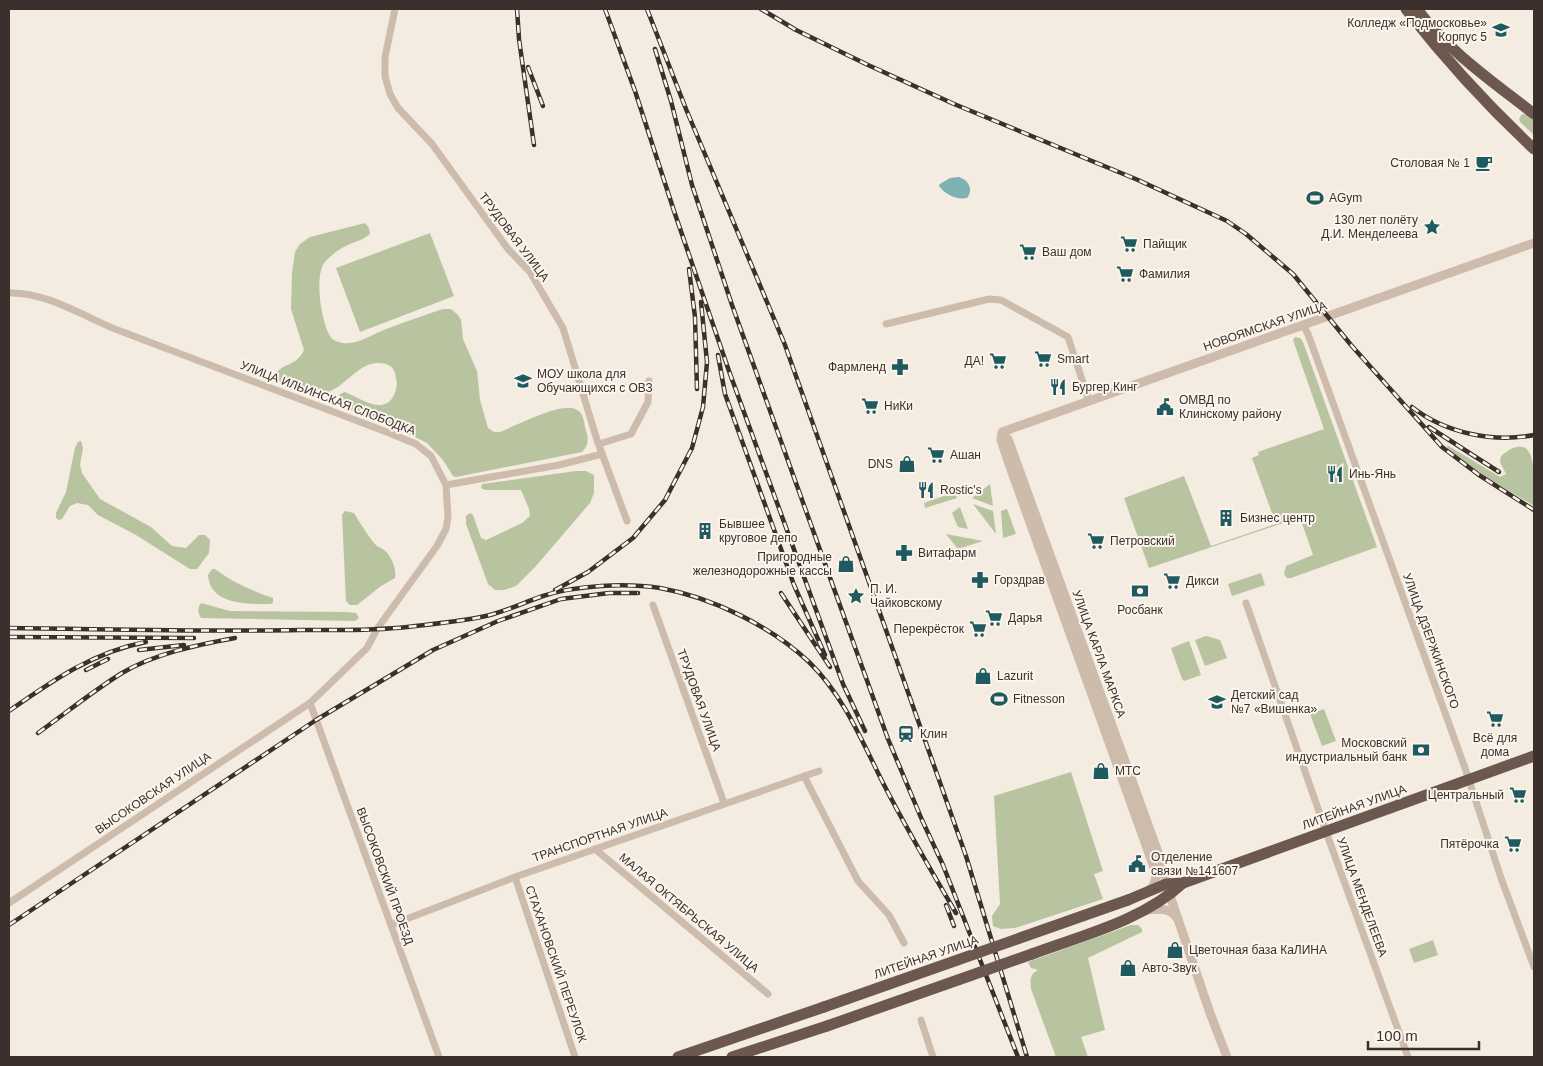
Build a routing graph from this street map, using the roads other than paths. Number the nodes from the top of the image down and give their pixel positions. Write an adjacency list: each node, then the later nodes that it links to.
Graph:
1 (395, 9): 13 (street, ТРУДОВАЯ УЛИЦА)
2 (1412, 12): 3 (highway); 4 (highway)
3 (1531, 111): 4 (highway)
4 (1510, 126): 5 (highway)
5 (1534, 149)
6 (1534, 242): 9 (street, НОВОЯМСКАЯ УЛИЦА)
7 (9, 293): 15 (street, УЛИЦА ИЛЬИНСКАЯ СЛОБОДКА)
8 (886, 324): 11 (street)
9 (1303, 325): 11 (street, НОВОЯМСКАЯ УЛИЦА); 24 (street, УЛИЦА ДЗЕРЖИНСКОГО)
10 (649, 381): 13 (street)
11 (1089, 401): 12 (street, НОВОЯМСКАЯ УЛИЦА)
12 (1002, 433): 28 (street, УЛИЦА КАРЛА МАРКСА); 30 (street, УЛИЦА КАРЛА МАРКСА)
13 (599, 444): 14 (street, ТРУДОВАЯ УЛИЦА)
14 (602, 454): 15 (street); 16 (street, ТРУДОВАЯ УЛИЦА)
15 (446, 485): 19 (street, УЛИЦА ИЛЬИНСКАЯ СЛОБОДКА)
16 (627, 521)
17 (1246, 603): 26 (street, УЛИЦА МЕНДЕЛЕЕВА)
18 (653, 605): 25 (street, ТРУДОВАЯ УЛИЦА)
19 (382, 622): 20 (street, ВЫСОКОВСКАЯ УЛИЦА)
20 (310, 703): 32 (street, ВЫСОКОВСКАЯ УЛИЦА); 35 (street, ВЫСОКОВСКИЙ ПРОЕЗД)
21 (1534, 756): 24 (highway, ЛИТЕЙНАЯ УЛИЦА)
22 (818, 771): 23 (street, ТРАНСПОРТНАЯ УЛИЦА)
23 (804, 776): 25 (street, ТРАНСПОРТНАЯ УЛИЦА); 36 (street)
24 (1469, 780): 26 (highway, ЛИТЕЙНАЯ УЛИЦА); 37 (street, УЛИЦА ДЗЕРЖИНСКОГО)
25 (724, 804): 27 (street, ТРАНСПОРТНАЯ УЛИЦА)
26 (1327, 832): 30 (highway, ЛИТЕЙНАЯ УЛИЦА); 46 (street, УЛИЦА МЕНДЕЛЕЕВА)
27 (595, 849): 29 (street, ТРАНСПОРТНАЯ УЛИЦА); 38 (street, МАЛАЯ ОКТЯБРЬСКАЯ УЛИЦА)
28 (1156, 873): 30 (street, УЛИЦА КАРЛА МАРКСА); 31 (street)
29 (515, 877): 35 (street, ТРАНСПОРТНАЯ УЛИЦА); 41 (street, СТАХАНОВСКИЙ ПЕРЕУЛОК)
30 (1168, 890): 31 (highway, ЛИТЕЙНАЯ УЛИЦА); 33 (highway, ЛИТЕЙНАЯ УЛИЦА); 34 (street, УЛИЦА КАРЛА МАРКСА)
31 (1147, 892): 42 (highway, ЛИТЕЙНАЯ УЛИЦА, bridge)
32 (9, 903)
33 (1140, 913): 34 (street); 43 (highway, ЛИТЕЙНАЯ УЛИЦА, bridge)
34 (1178, 919): 45 (street, УЛИЦА КАРЛА МАРКСА)
35 (391, 925): 40 (street, ВЫСОКОВСКИЙ ПРОЕЗД)
36 (904, 943)
37 (1534, 967)
38 (768, 994)
39 (921, 1020): 44 (street)
40 (439, 1057)
41 (575, 1057)
42 (678, 1057)
43 (732, 1057)
44 (932, 1057)
45 (1227, 1057)
46 (1408, 1057)

